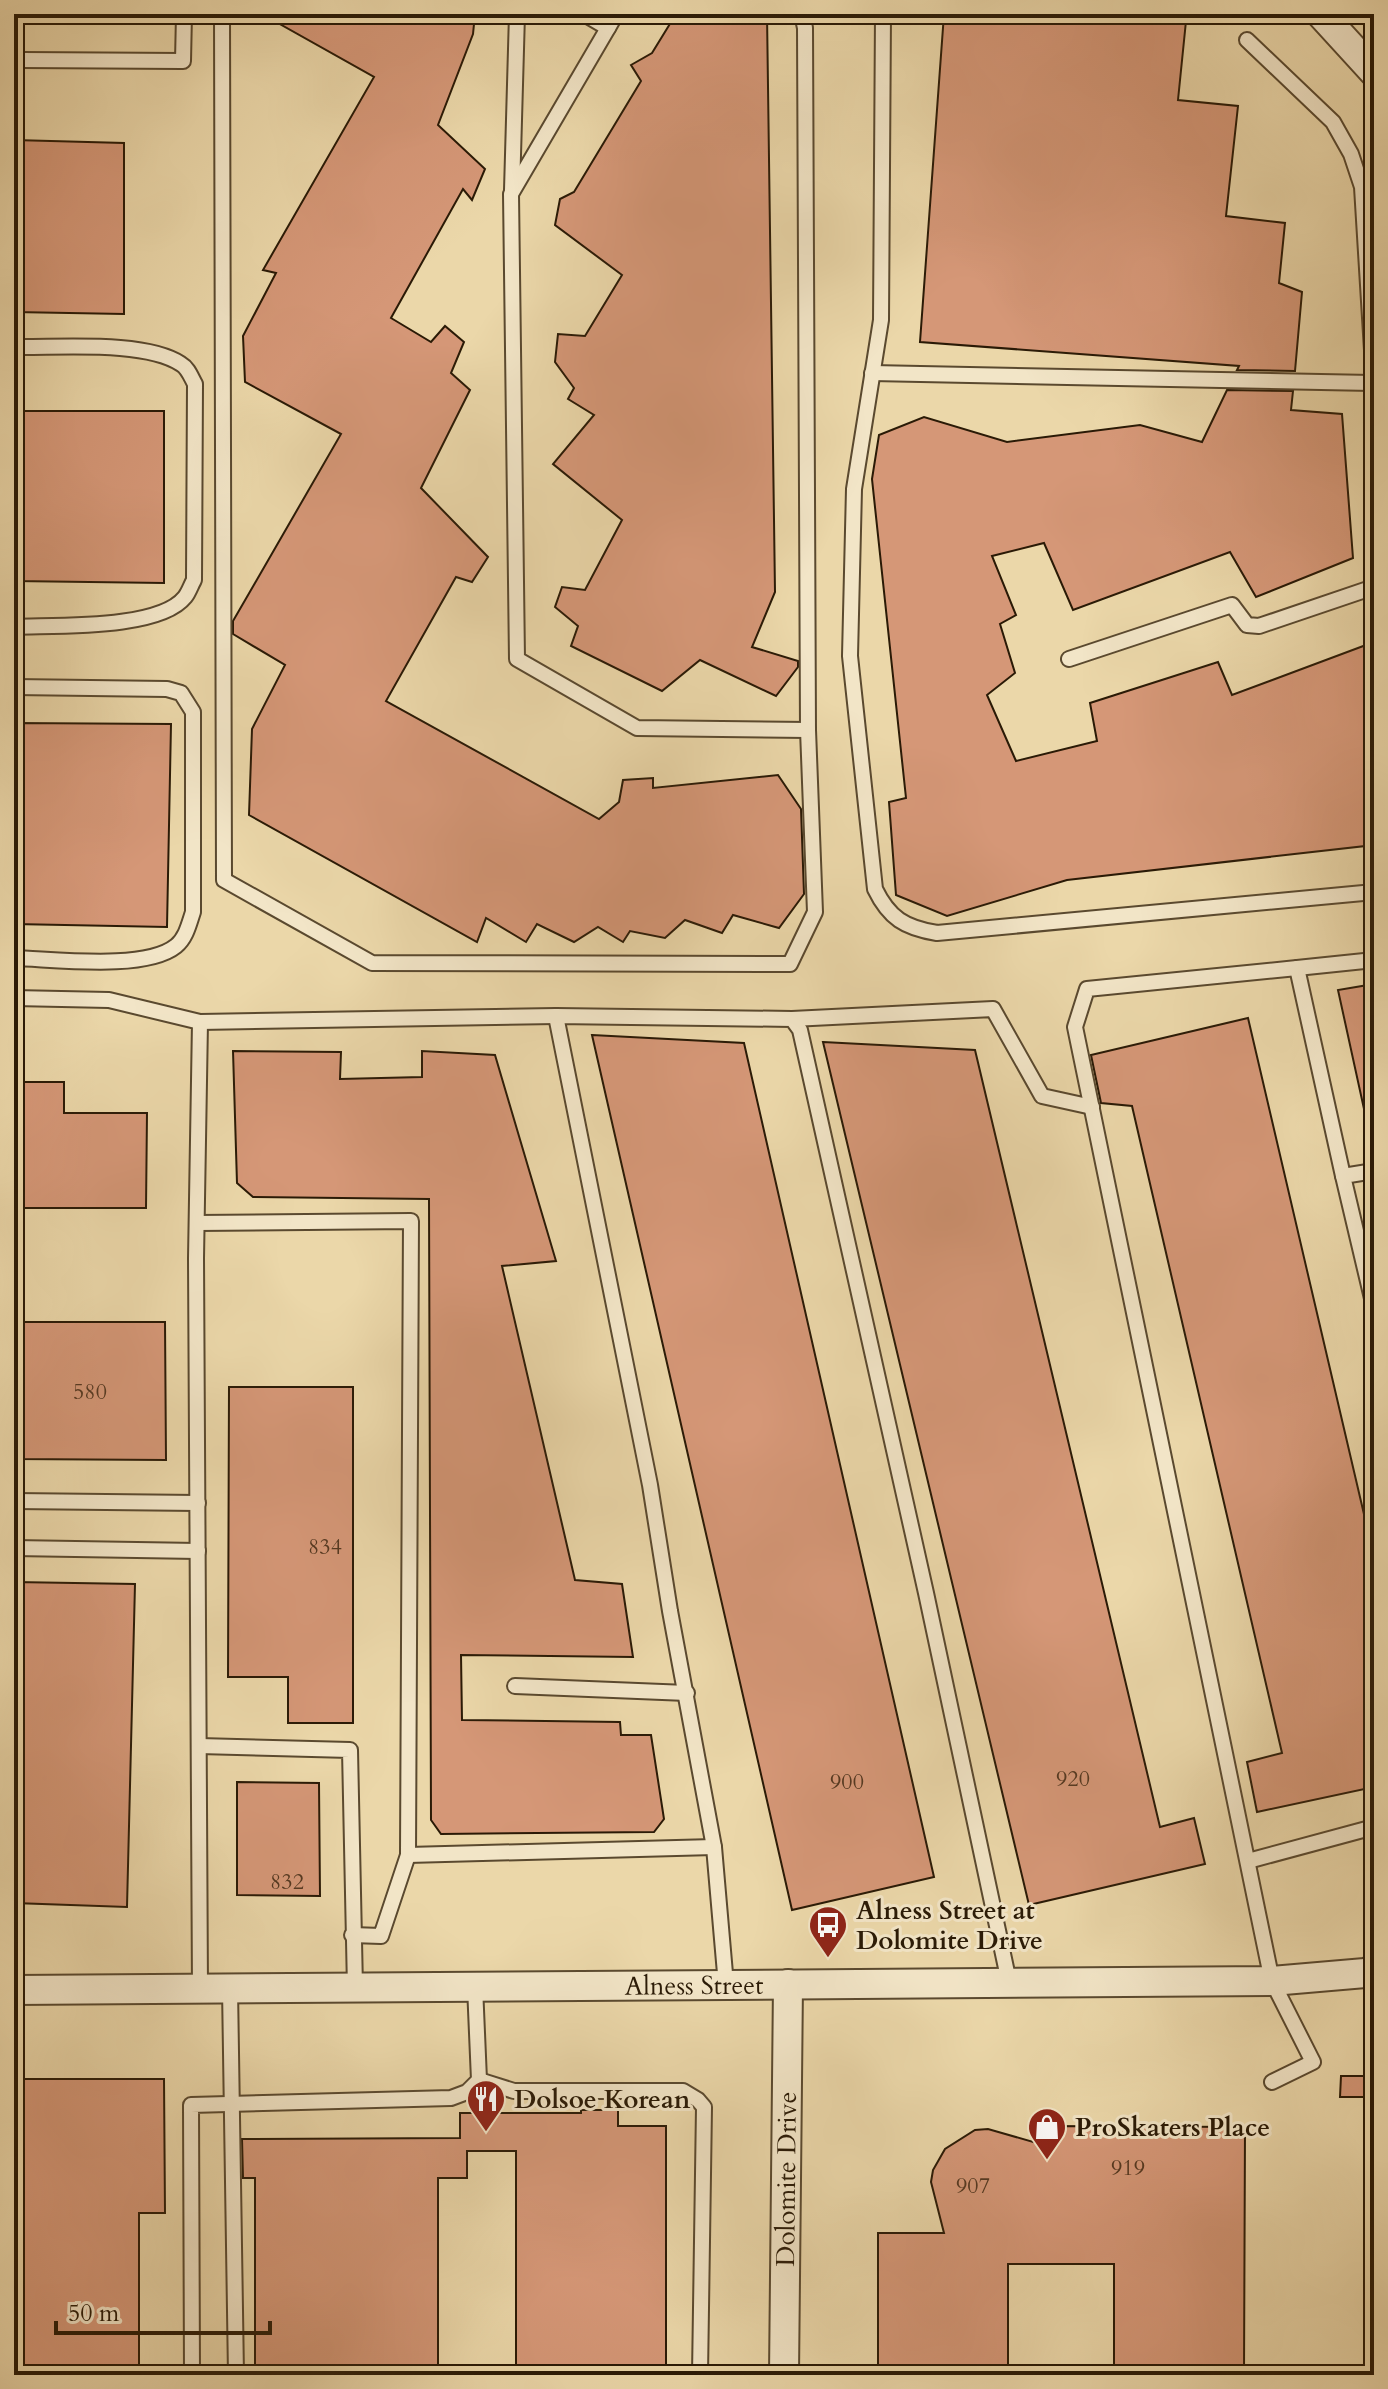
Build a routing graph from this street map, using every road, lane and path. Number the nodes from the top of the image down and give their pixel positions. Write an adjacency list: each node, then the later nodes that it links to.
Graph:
1 (184, 14): 11 (lane)
2 (222, 14): 21 (lane)
3 (517, 14): 13 (lane)
4 (584, 14): 9 (lane)
5 (616, 14): 9 (lane)
6 (802, 14): 21 (lane)
7 (883, 14): 15 (lane)
8 (1326, 16): 12 (street)
9 (608, 28): 13 (lane)
10 (1247, 40): 16 (lane)
11 (22, 60)
12 (1374, 72)
13 (511, 194): 21 (lane)
14 (14, 347): 18 (lane)
15 (872, 373): 16 (lane); 22 (lane)
16 (1373, 383)
17 (1374, 587): 19 (lane)
18 (14, 627)
19 (1069, 659)
20 (14, 687): 23 (lane)
21 (808, 730)
22 (1374, 892)
23 (14, 958)
24 (1374, 960): 25 (lane)
25 (1297, 968): 30 (lane); 32 (lane)
26 (14, 998): 29 (lane)
27 (556, 1016): 28 (lane); 29 (lane); 40 (lane)
28 (792, 1019): 30 (lane); 49 (lane)
29 (200, 1022): 33 (lane)
30 (1092, 1107): 45 (lane)
31 (1374, 1171): 32 (lane)
32 (1343, 1176): 34 (lane)
33 (197, 1223): 36 (lane); 44 (lane)
34 (1374, 1307)
35 (14, 1501): 36 (lane)
36 (198, 1503): 38 (lane)
37 (14, 1548): 38 (lane)
38 (198, 1551): 41 (lane)
39 (515, 1686): 40 (lane)
40 (687, 1693): 43 (lane)
41 (199, 1746): 46 (lane); 53 (lane)
42 (1374, 1827): 45 (lane)
43 (714, 1847): 44 (lane); 51 (lane)
44 (408, 1855): 46 (lane)
45 (1248, 1861): 48 (lane)
46 (352, 1935): 55 (lane)
47 (1374, 1970): 48 (street, Alness Street)
48 (1272, 1981): 49 (street, Alness Street); 58 (lane)
49 (1009, 1982): 50 (street, Alness Street)
50 (788, 1984): 51 (street, Alness Street); 63 (street, Dolomite Drive)
51 (726, 1985): 52 (street, Alness Street)
52 (475, 1986): 55 (street, Alness Street); 57 (lane)
53 (200, 1988): 54 (street, Alness Street); 56 (street, Alness Street)
54 (230, 1988): 55 (street, Alness Street); 59 (lane)
55 (355, 1988)
56 (14, 1990)
57 (479, 2080): 59 (lane); 62 (lane)
58 (1272, 2082)
59 (231, 2104): 60 (lane); 61 (lane)
60 (192, 2375)
61 (236, 2375)
62 (700, 2375)
63 (784, 2375)

